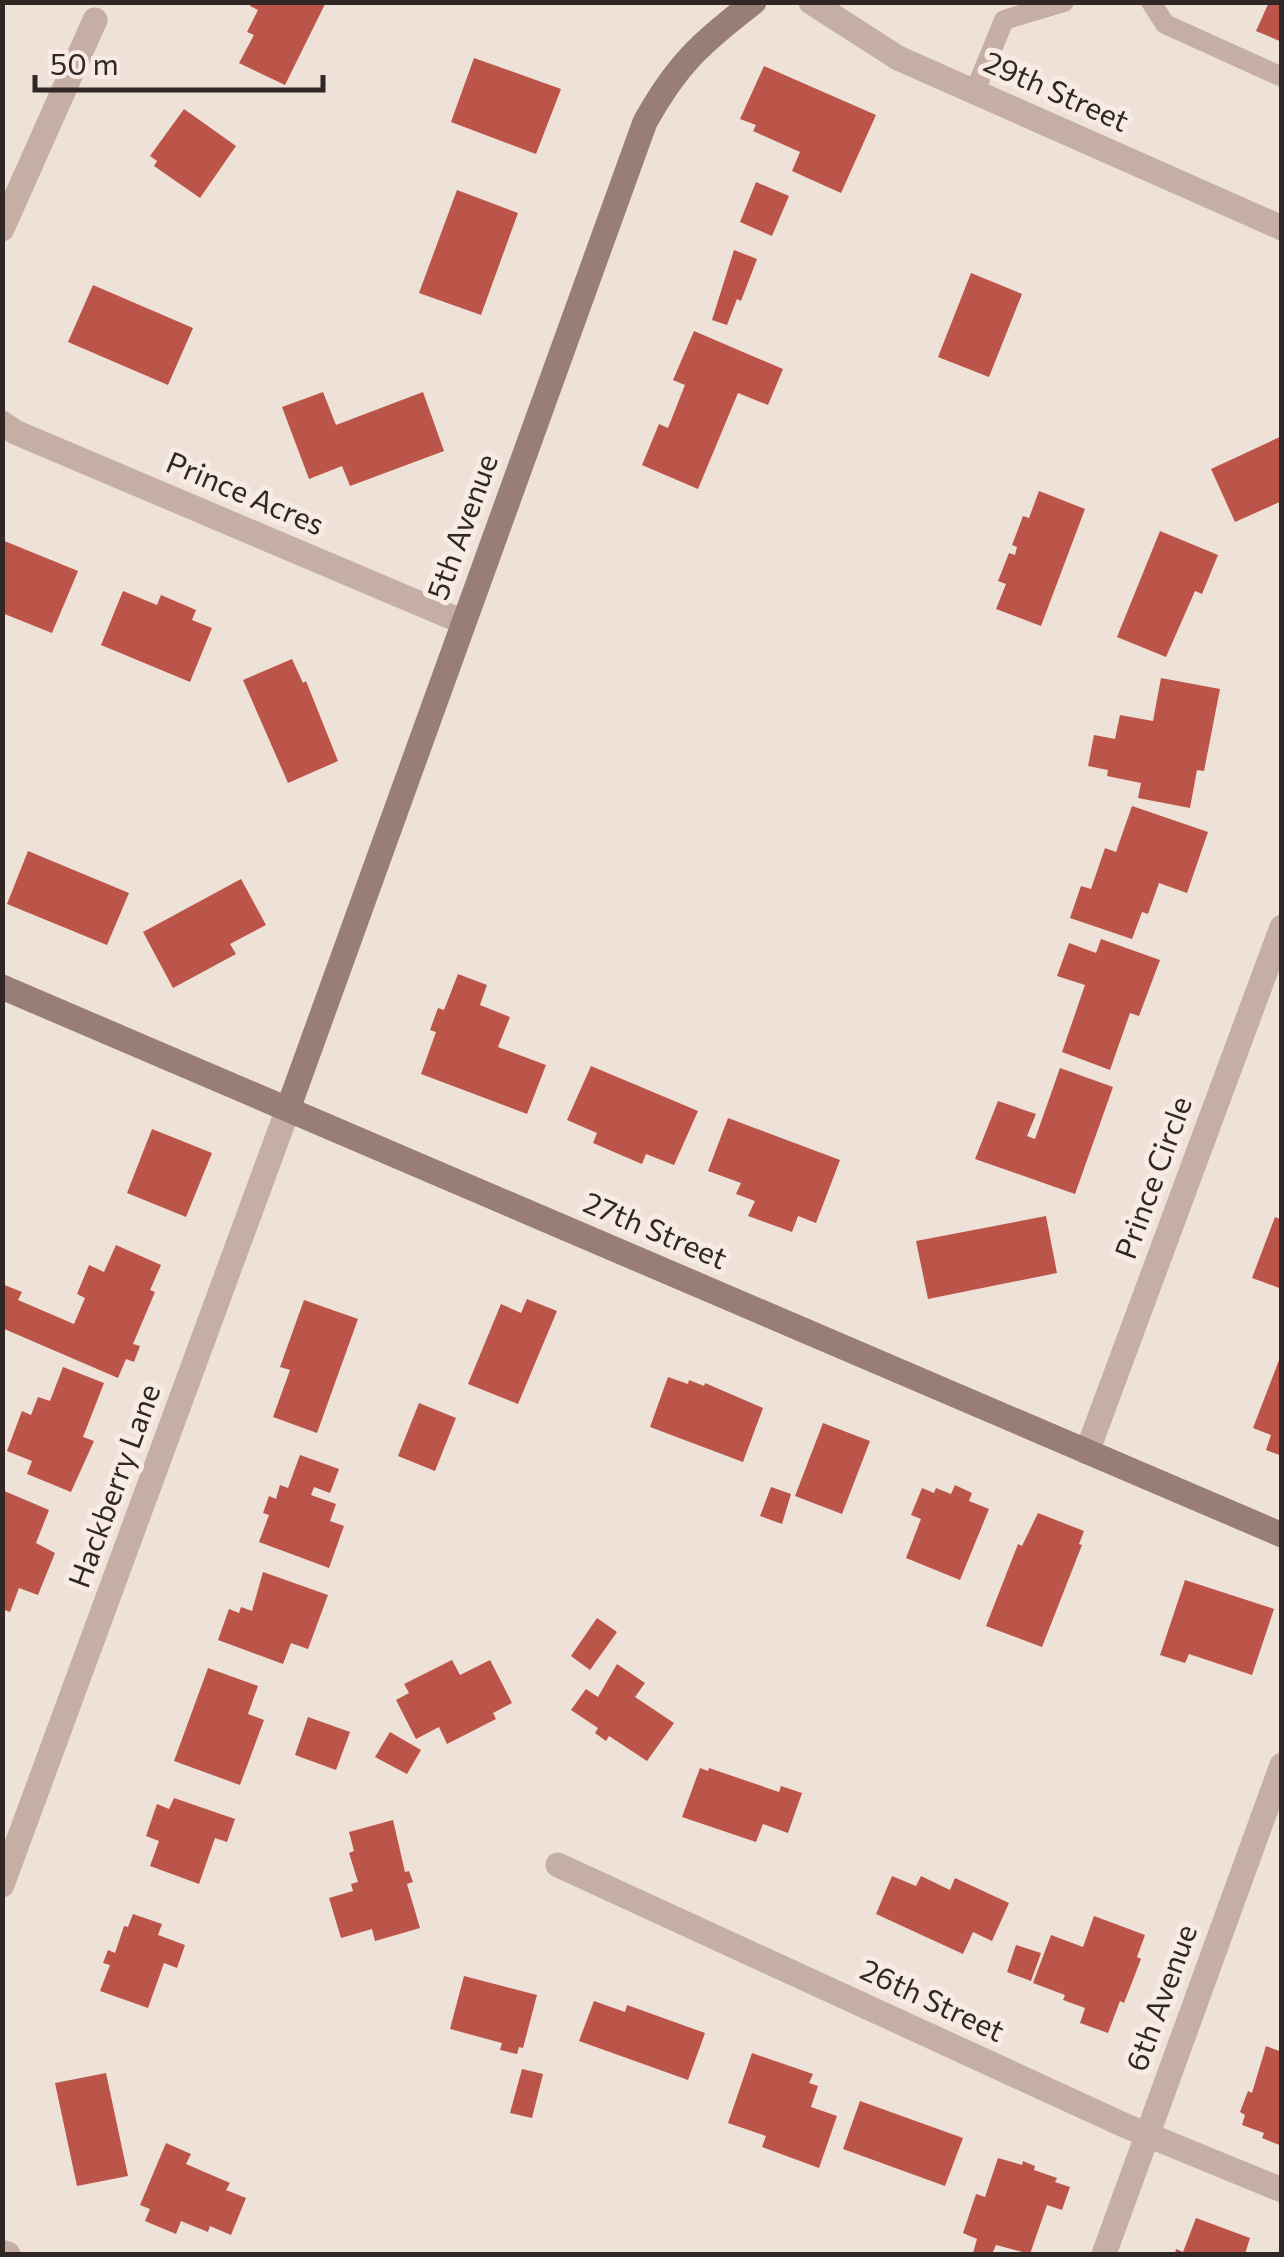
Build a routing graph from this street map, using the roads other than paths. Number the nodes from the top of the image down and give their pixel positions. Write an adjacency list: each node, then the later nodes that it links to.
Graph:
1 (754, 2): 11 (street, 5th Avenue)
2 (811, 2): 7 (street, 29th Street)
3 (1064, 2): 7 (lane)
4 (1152, 2): 6 (lane)
5 (95, 20): 9 (street)
6 (1282, 77)
7 (975, 91): 8 (street, 29th Street)
8 (1282, 228)
9 (2, 230)
10 (2, 422): 11 (street, Prince Acres)
11 (463, 622): 14 (street, 5th Avenue)
12 (1282, 928): 15 (street, Prince Circle)
13 (2, 987): 14 (street, 27th Street)
14 (288, 1110): 15 (street, 27th Street); 19 (street, Hackberry Lane)
15 (1087, 1452): 16 (street, 27th Street)
16 (1282, 1535)
17 (1282, 1765): 20 (street, 6th Avenue)
18 (558, 1864): 20 (street, 26th Street)
19 (2, 1885)
20 (1147, 2135): 21 (street, 26th Street); 22 (street, 6th Avenue)
21 (1282, 2190)
22 (1104, 2254)

